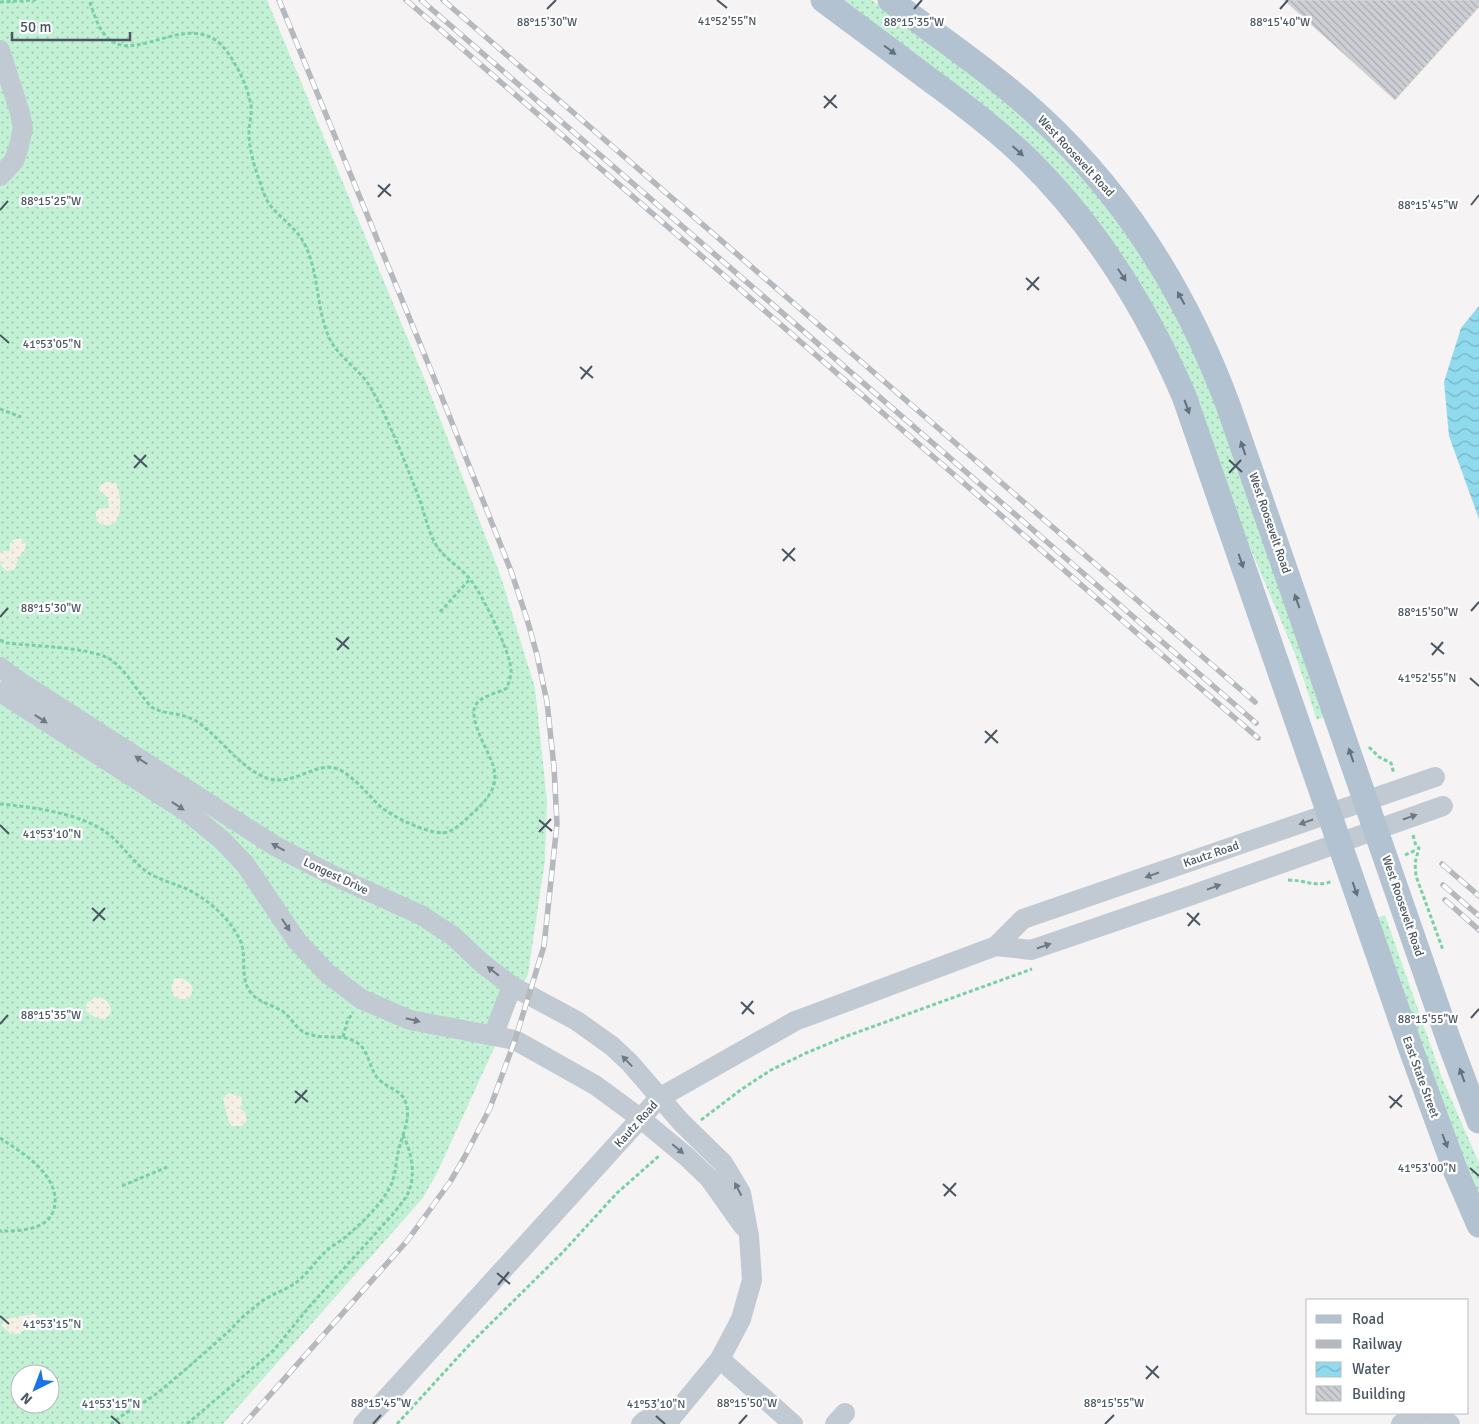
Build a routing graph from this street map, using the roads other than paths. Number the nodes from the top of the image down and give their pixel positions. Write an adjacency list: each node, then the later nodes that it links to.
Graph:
1 (823, 0): 10 (main road, one-way to 10)
2 (890, 0): 8 (main road, West Roosevelt Road, one-way to 2)
3 (0, 50): 4 (street)
4 (0, 176)
5 (0, 667): 14 (street, Longest Drive, one-way to 5)
6 (0, 692): 15 (street, one-way to 15)
7 (1434, 777): 8 (street, Kautz Road)
8 (1367, 801): 10 (street, Kautz Road); 11 (main road, West Roosevelt Road)
9 (1443, 806): 11 (street, Kautz Road, one-way to 9)
10 (1329, 814): 12 (main road); 13 (street, Kautz Road, one-way to 13)
11 (1376, 828): 12 (street, Kautz Road); 18 (main road, West Roosevelt Road, one-way to 11)
12 (1339, 842): 13 (street, Kautz Road, one-way to 12); 19 (main road, East State Street, one-way to 19)
13 (996, 946): 16 (street, Kautz Road)
14 (512, 986): 15 (street); 16 (street, Longest Drive, one-way to 14)
15 (492, 1036): 17 (street)
16 (659, 1098): 17 (street, Kautz Road); 20 (street, Longest Drive, one-way to 16)
17 (640, 1118): 20 (street, one-way to 20); 25 (street, Kautz Road)
18 (1479, 1121)
19 (1479, 1225)
20 (749, 1236): 21 (street, Longest Drive)
21 (720, 1359): 24 (street, Longest Drive); 27 (street)
22 (1422, 1414): 28 (street)
23 (1432, 1414): 29 (street)
24 (669, 1423): 26 (street)
25 (363, 1424)
26 (641, 1424)
27 (793, 1424)
28 (1401, 1424)
29 (1450, 1424)

